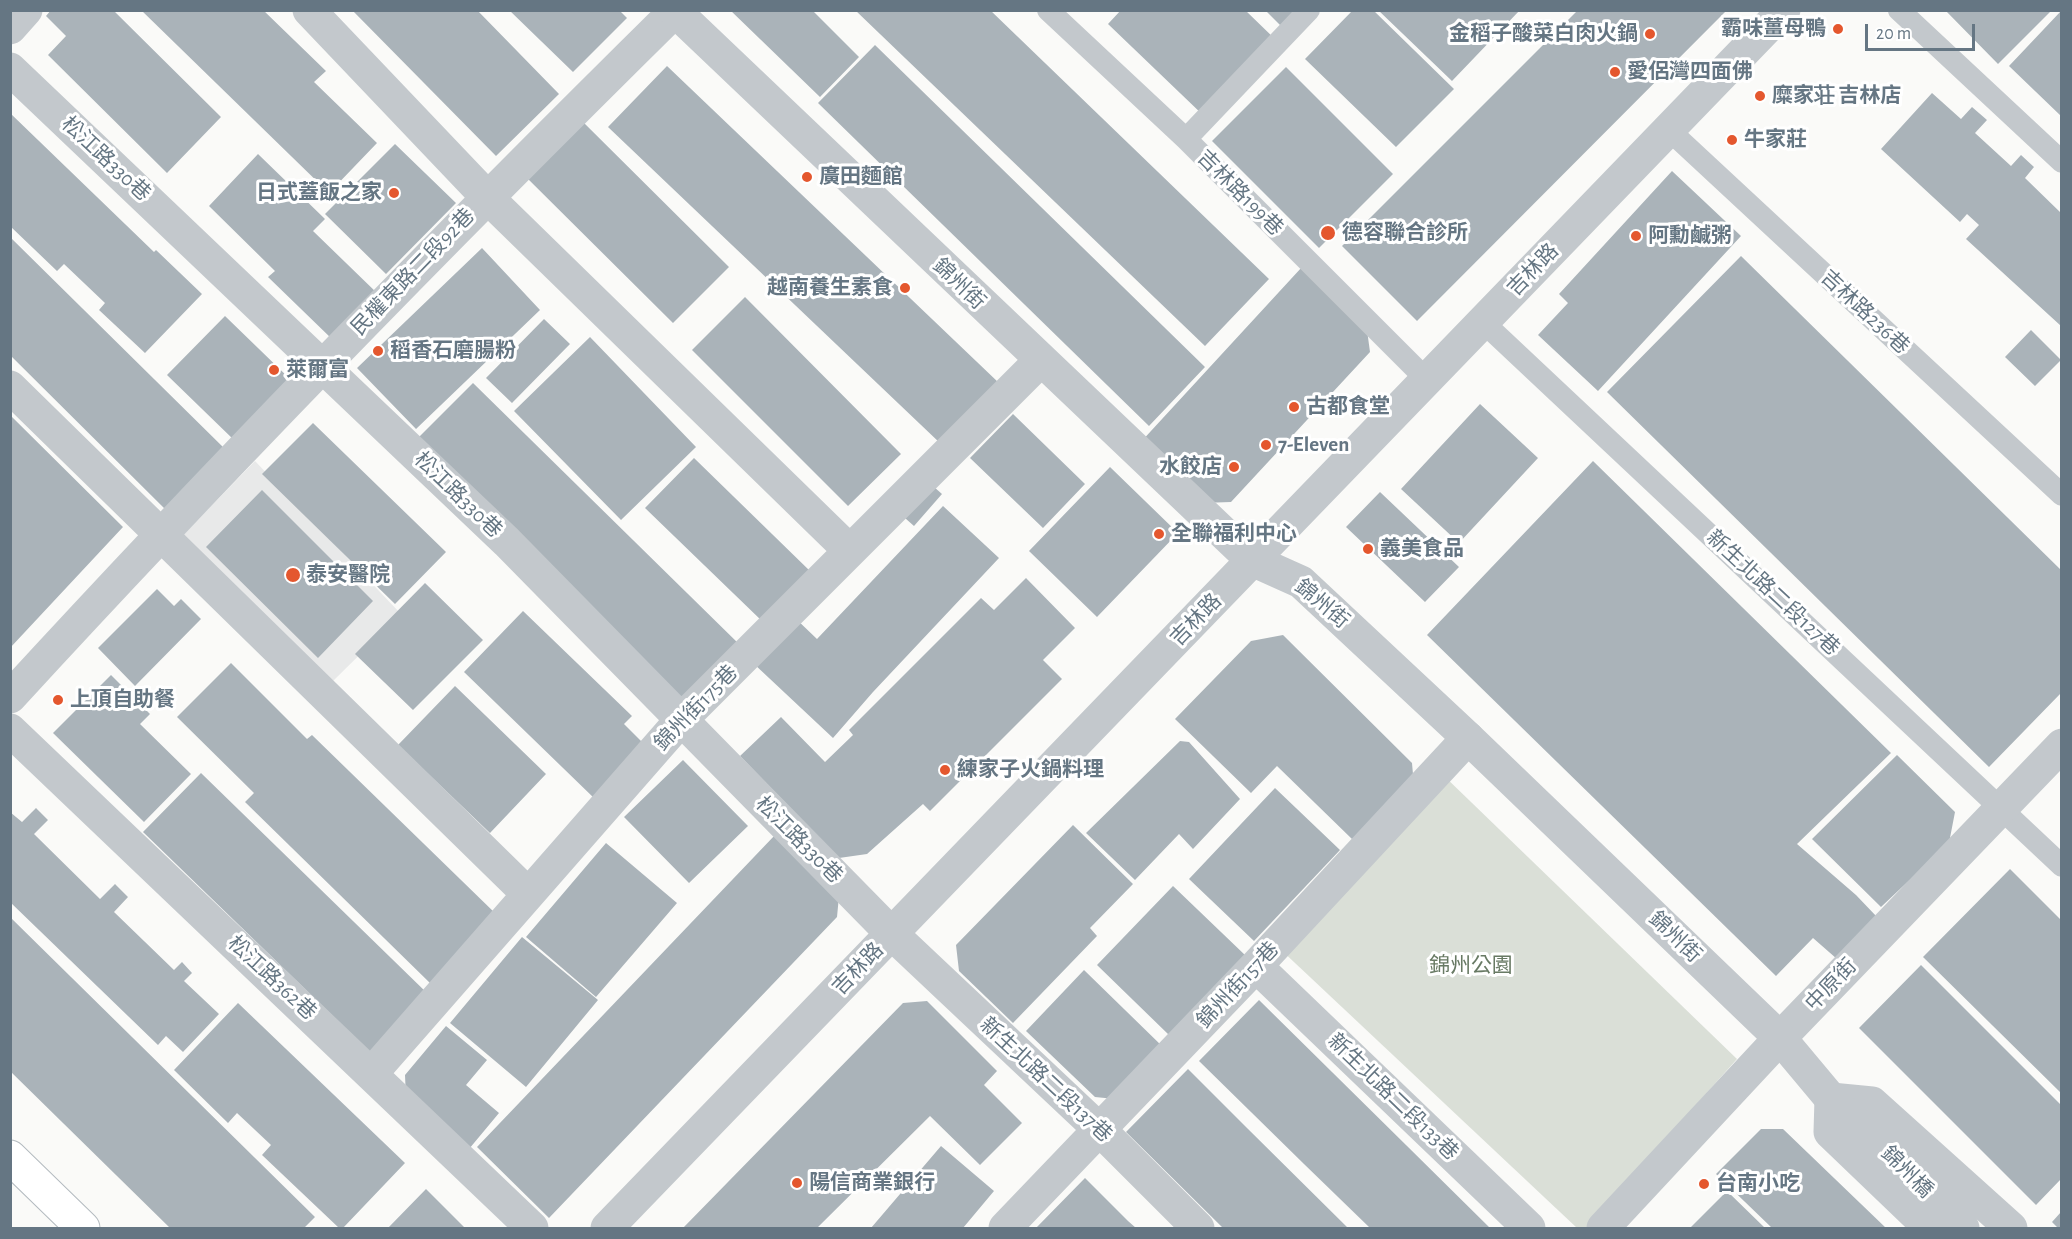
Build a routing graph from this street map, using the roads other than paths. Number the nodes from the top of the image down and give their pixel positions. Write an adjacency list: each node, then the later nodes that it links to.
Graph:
1 (26, 10): 8 (street)
2 (309, 10): 13 (street)
3 (1048, 10): 11 (lane, 吉林路199巷)
4 (1309, 10): 11 (lane)
5 (1784, 10): 10 (street, 吉林路)
6 (1899, 10): 12 (lane)
7 (674, 11): 13 (street, 民權東路二段92巷); 15 (street, 錦州街)
8 (10, 28)
9 (10, 69): 16 (street, 松江路330巷)
10 (1669, 130): 14 (street, 吉林路); 19 (lane, 吉林路236巷)
11 (1186, 139): 17 (lane, 吉林路199巷)
12 (2061, 162)
13 (487, 197): 16 (street, 民權東路二段92巷); 21 (street)
14 (1484, 322): 17 (street, 吉林路); 28 (lane, 新生北路二段127巷)
15 (1040, 361): 21 (street, 錦州街175巷); 22 (street, 錦州街)
16 (321, 366): 20 (street, 民權東路二段92巷); 24 (street, 松江路330巷)
17 (1427, 380): 22 (street, 吉林路)
18 (10, 387): 20 (street)
19 (2061, 495)
20 (160, 534): 23 (street, 民權東路二段92巷); 30 (street)
21 (849, 551): 24 (street, 錦州街175巷)
22 (1252, 560): 26 (street, 錦州街); 31 (street, 吉林路)
23 (10, 697)
24 (681, 720): 30 (street, 錦州街175巷); 31 (street, 松江路330巷)
25 (10, 730): 34 (street, 松江路362巷)
26 (1468, 738): 32 (street, 錦州街157巷); 33 (street, 錦州街)
27 (2061, 745): 28 (street, 中原街)
28 (2000, 807): 29 (lane, 新生北路二段127巷); 33 (street, 中原街)
29 (2061, 866)
30 (528, 894): 34 (street, 錦州街175巷)
31 (892, 934): 36 (street, 新生北路二段137巷); 40 (street, 吉林路)
32 (1256, 966): 36 (street, 錦州街157巷); 43 (street, 新生北路二段133巷)
33 (1780, 1038): 35 (street, 錦州街); 44 (street, 中原街)
34 (372, 1073): 39 (street, 松江路362巷)
35 (1841, 1108): 45 (street); 46 (street, 錦州橋); 47 (street)
36 (1100, 1130): 41 (street, 錦州街157巷); 42 (street, 新生北路二段137巷)
37 (10, 1157): 38 (main road)
38 (82, 1228)
39 (532, 1228)
40 (607, 1228)
41 (1005, 1228)
42 (1198, 1228)
43 (1529, 1228)
44 (1603, 1228)
45 (1930, 1228)
46 (1963, 1228)
47 (2011, 1228)

